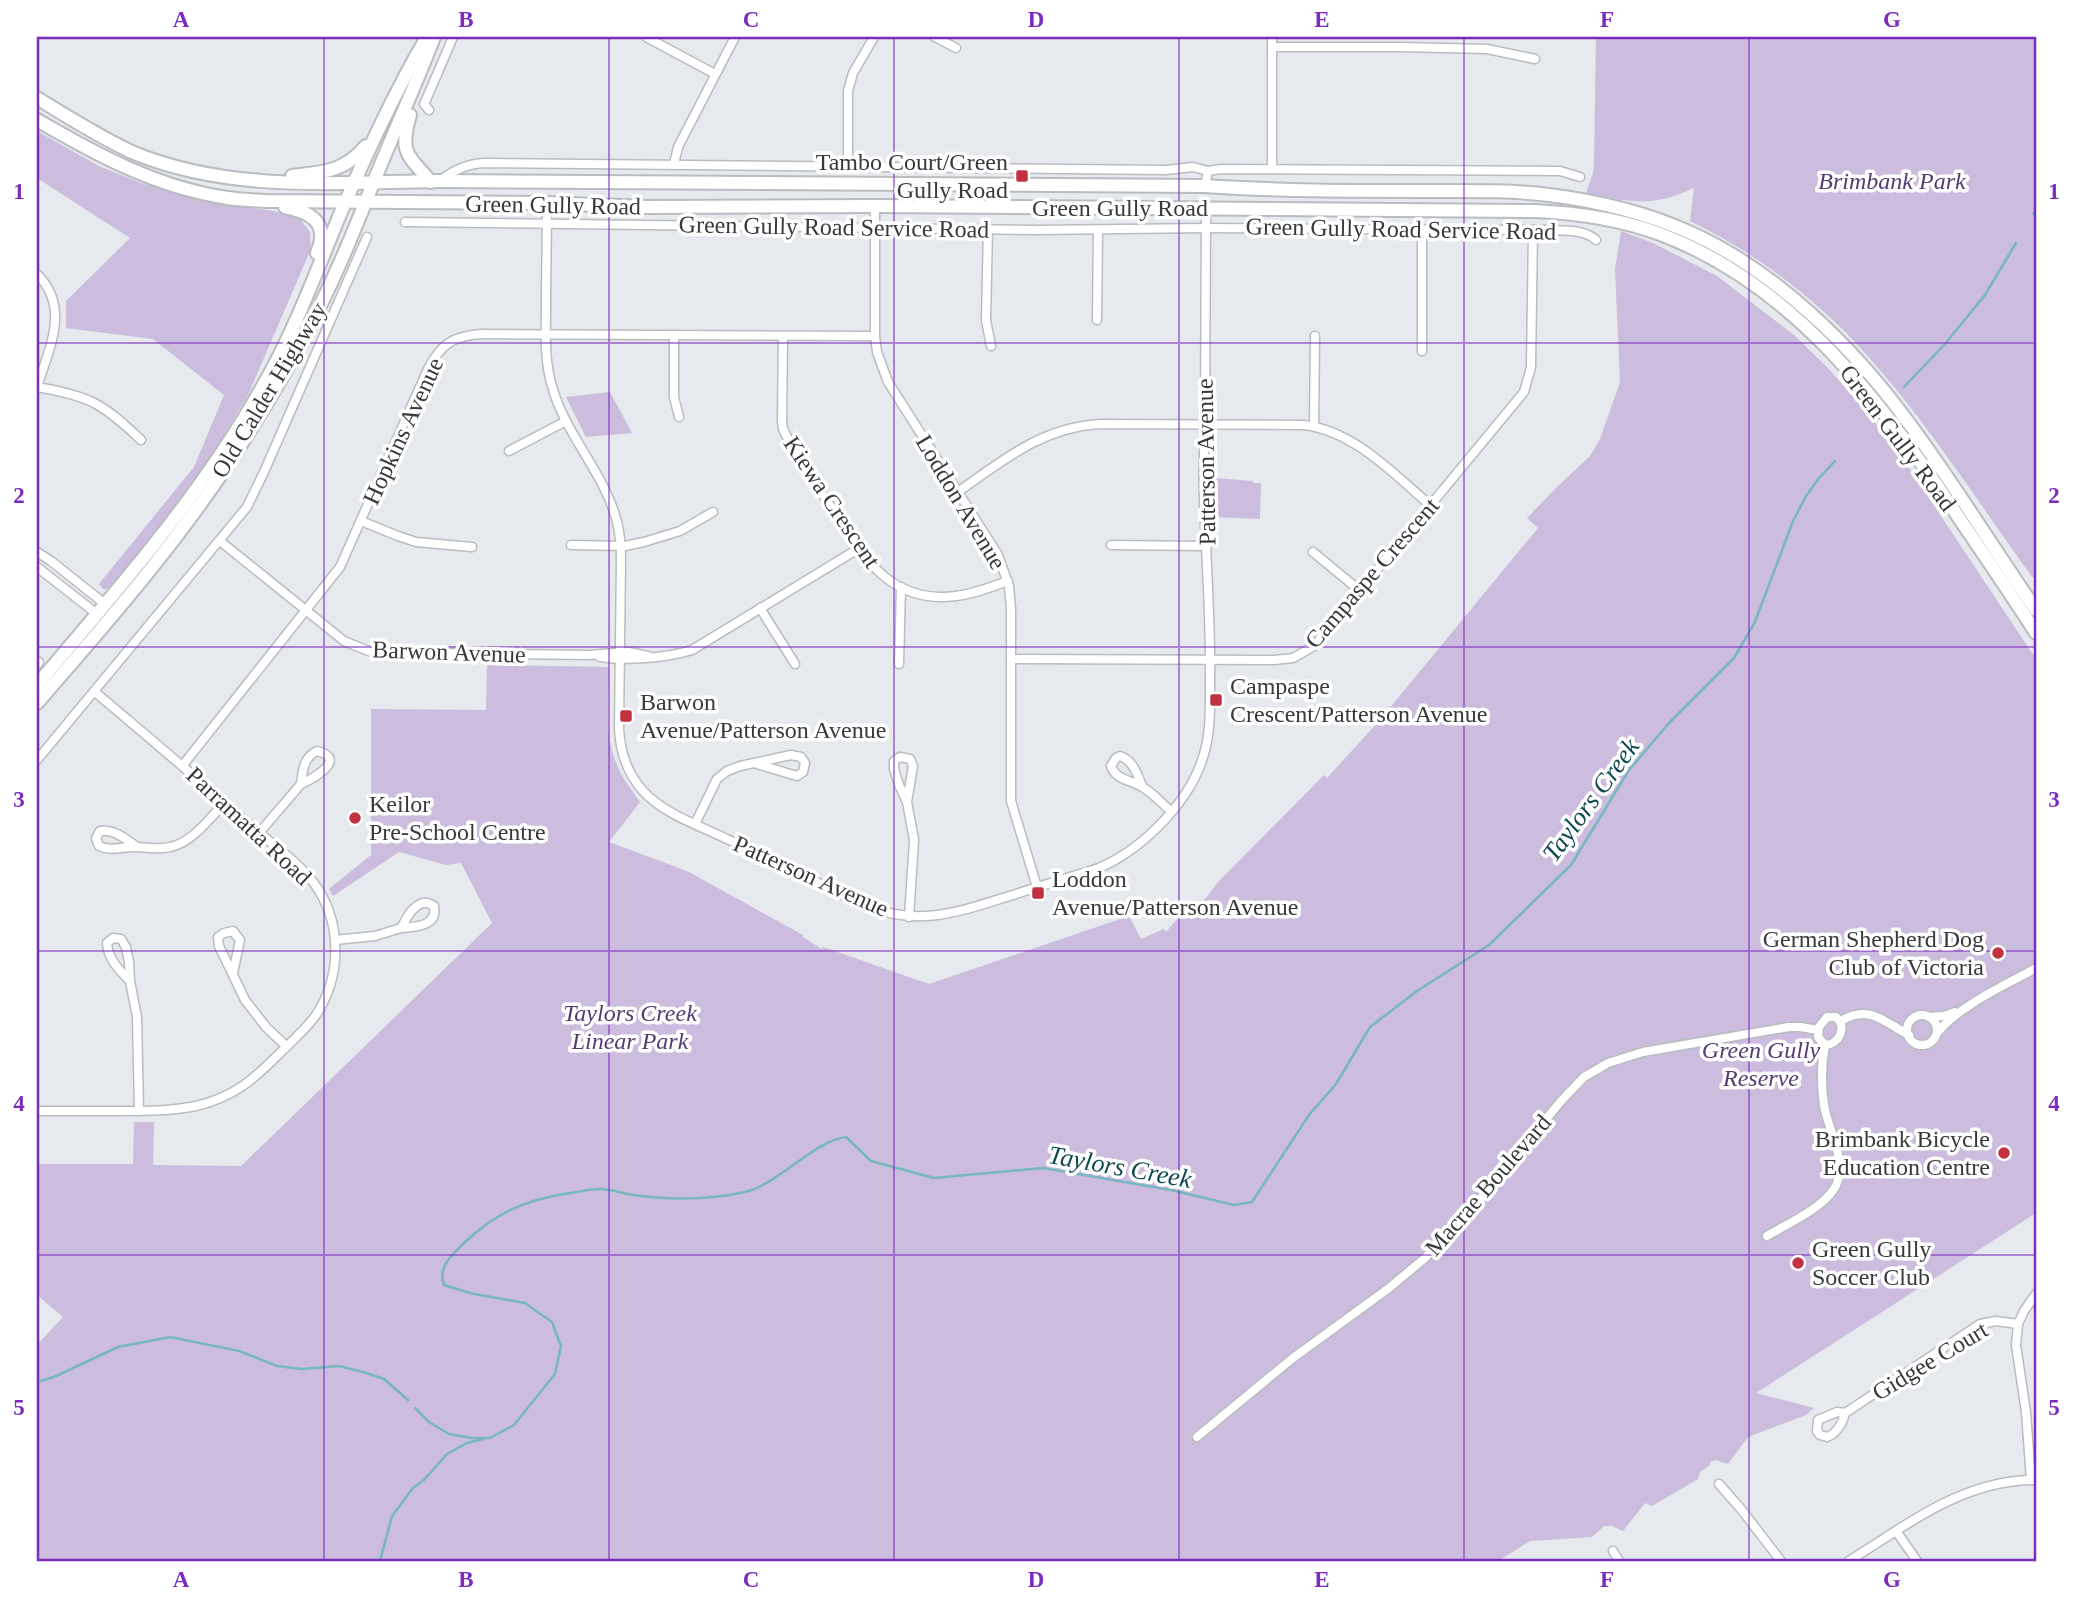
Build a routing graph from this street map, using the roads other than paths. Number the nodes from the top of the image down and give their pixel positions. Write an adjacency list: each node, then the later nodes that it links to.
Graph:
1 (427, 37): 19 (main road, Old Calder Highway)
2 (434, 37): 15 (main road, Old Calder Highway)
3 (453, 37): 17 (street)
4 (646, 37): 14 (street)
5 (735, 37): 14 (street)
6 (874, 37): 21 (street)
7 (935, 37): 12 (street)
8 (1272, 37): 10 (street)
9 (1400, 37): 11 (street)
10 (1272, 47): 11 (street); 23 (street)
11 (1400, 47): 13 (street)
12 (956, 48)
13 (1535, 59)
14 (715, 74): 20 (street)
15 (419, 77): 27 (main road); 28 (main road, Old Calder Highway)
16 (37, 98): 26 (main road, Green Gully Road)
17 (429, 110)
18 (37, 120): 32 (main road, Green Gully Road)
19 (377, 134): 26 (main road); 29 (main road, Old Calder Highway)
20 (674, 164): 21 (street); 27 (street)
21 (848, 166): 22 (street)
22 (877, 166): 24 (street); 30 (street)
23 (1272, 169): 24 (street); 25 (street)
24 (1208, 171): 31 (street)
25 (1580, 177)
26 (254, 181): 29 (main road, Green Gully Road)
27 (436, 181): 28 (main road, Green Gully Road); 30 (main road, Green Gully Road)
28 (374, 182): 29 (main road, Green Gully Road); 34 (main road, Old Calder Highway)
29 (354, 184): 33 (main road, Old Calder Highway)
30 (876, 185): 31 (main road, Green Gully Road); 36 (main road)
31 (1205, 186): 37 (main road); 85 (main road, Green Gully Road)
32 (246, 199): 33 (main road, Green Gully Road); 57 (main road)
33 (346, 202): 34 (main road, Green Gully Road); 57 (main road, Old Calder Highway)
34 (365, 202): 35 (main road, Green Gully Road); 86 (main road, Old Calder Highway)
35 (547, 203): 36 (main road, Green Gully Road); 39 (street, Patterson Avenue)
36 (876, 206): 37 (main road, Green Gully Road); 40 (street, Loddon Avenue)
37 (1206, 208): 41 (street, Patterson Avenue); 87 (main road, Green Gully Road)
38 (405, 222): 39 (street, Green Gully Road Service Road)
39 (547, 223): 40 (street, Green Gully Road Service Road); 50 (street, Patterson Avenue)
40 (875, 227): 42 (street, Green Gully Road Service Road); 53 (street, Loddon Avenue)
41 (1206, 228): 43 (street, Green Gully Road Service Road); 44 (street, Green Gully Road Service Road); 61 (street, Patterson Avenue)
42 (988, 229): 44 (street, Green Gully Road Service Road); 55 (street)
43 (1422, 229): 45 (street, Green Gully Road Service Road); 56 (street)
44 (1098, 230): 49 (street)
45 (1533, 230): 47 (street, Green Gully Road Service Road); 66 (street, Campaspe Crescent)
46 (367, 237): 69 (street)
47 (1596, 240)
48 (37, 274): 58 (street)
49 (1097, 320)
50 (545, 335): 51 (street, Hopkins Avenue); 60 (street, Patterson Avenue); 68 (street, Hopkins Avenue)
51 (674, 335): 52 (street, Hopkins Avenue); 59 (street)
52 (783, 336): 53 (street, Hopkins Avenue); 75 (street, Kiewa Crescent)
53 (874, 336): 65 (street, Loddon Avenue)
54 (1315, 336): 62 (street)
55 (991, 346)
56 (1422, 351)
57 (270, 374): 83 (main road, Old Calder Highway)
58 (37, 387): 63 (street)
59 (679, 417)
60 (566, 421): 64 (street); 72 (street, Patterson Avenue)
61 (1205, 426): 62 (street); 65 (street); 73 (street, Patterson Avenue)
62 (1314, 426): 66 (street)
63 (141, 440)
64 (509, 451)
65 (958, 492): 79 (street, Loddon Avenue)
66 (1430, 505): 81 (street, Campaspe Crescent)
67 (713, 512): 72 (street)
68 (361, 521): 74 (street); 84 (street, Hopkins Avenue)
69 (220, 541): 84 (street, Barwon Avenue); 94 (street)
70 (571, 545): 72 (street)
71 (1111, 545): 73 (street)
72 (620, 546): 88 (street, Patterson Avenue)
73 (1207, 546): 90 (street, Patterson Avenue)
74 (472, 547)
75 (858, 549): 80 (street, Kiewa Crescent); 82 (street, Barwon Avenue)
76 (37, 552): 83 (street)
77 (1313, 552): 81 (street)
78 (37, 567): 83 (street)
79 (1008, 581): 80 (street, Kiewa Crescent); 89 (street, Loddon Avenue)
80 (901, 587): 92 (street)
81 (1359, 590): 90 (street, Campaspe Crescent)
82 (760, 608): 88 (street, Barwon Avenue); 91 (street)
83 (101, 609): 86 (main road); 93 (main road, Old Calder Highway)
84 (306, 610): 88 (street, Barwon Avenue); 98 (street, Hopkins Avenue)
85 (2036, 610)
86 (110, 619): 95 (main road, Old Calder Highway)
87 (2036, 633)
88 (619, 656): 104 (street, Patterson Avenue)
89 (1011, 659): 90 (street, Campaspe Crescent); 107 (street, Loddon Avenue)
90 (1210, 660): 103 (street, Patterson Avenue)
91 (795, 664)
92 (899, 664)
93 (37, 685)
94 (95, 692): 96 (street); 98 (street, Parramatta Road)
95 (37, 703)
96 (37, 760)
97 (757, 764): 97 (street); 104 (street)
98 (183, 765): 101 (street, Parramatta Road)
99 (301, 784): 105 (street)
100 (1142, 786): 103 (street)
101 (225, 802): 105 (street, Parramatta Road); 106 (street)
102 (907, 802): 102 (street); 108 (street)
103 (1171, 811): 107 (street, Patterson Avenue)
104 (695, 824): 108 (street, Patterson Avenue)
105 (260, 833): 110 (street, Parramatta Road)
106 (136, 846)
107 (1037, 887): 108 (street, Patterson Avenue)
108 (909, 917)
109 (401, 928): 110 (street)
110 (335, 940): 123 (street, Parramatta Road)
111 (2036, 968): 114 (street)
112 (233, 972): 112 (street); 123 (street)
113 (130, 981): 113 (street); 125 (street)
114 (1968, 1007): 115 (street); 120 (street)
115 (1929, 1017): 116 (street); 120 (street)
116 (1911, 1020): 118 (street); 121 (street)
117 (1841, 1021): 118 (street); 119 (street); 122 (street)
118 (1891, 1023): 121 (street)
119 (1818, 1030): 122 (street); 130 (street, Macrae Boulevard)
120 (1937, 1033): 121 (street)
121 (1909, 1035)
122 (1825, 1045): 126 (street)
123 (286, 1046): 125 (street, Parramatta Road)
124 (37, 1111): 125 (street, Parramatta Road)
125 (139, 1111)
126 (1767, 1236)
127 (2036, 1294): 128 (street)
128 (2018, 1324): 129 (street, Gidgee Court); 131 (street)
129 (1845, 1413)
130 (1197, 1437)
131 (2034, 1480): 133 (street)
132 (1719, 1484): 136 (street)
133 (1896, 1531): 137 (street); 138 (street)
134 (1613, 1551): 135 (street)
135 (1619, 1561)
136 (1781, 1561)
137 (1849, 1561)
138 (1917, 1561)

